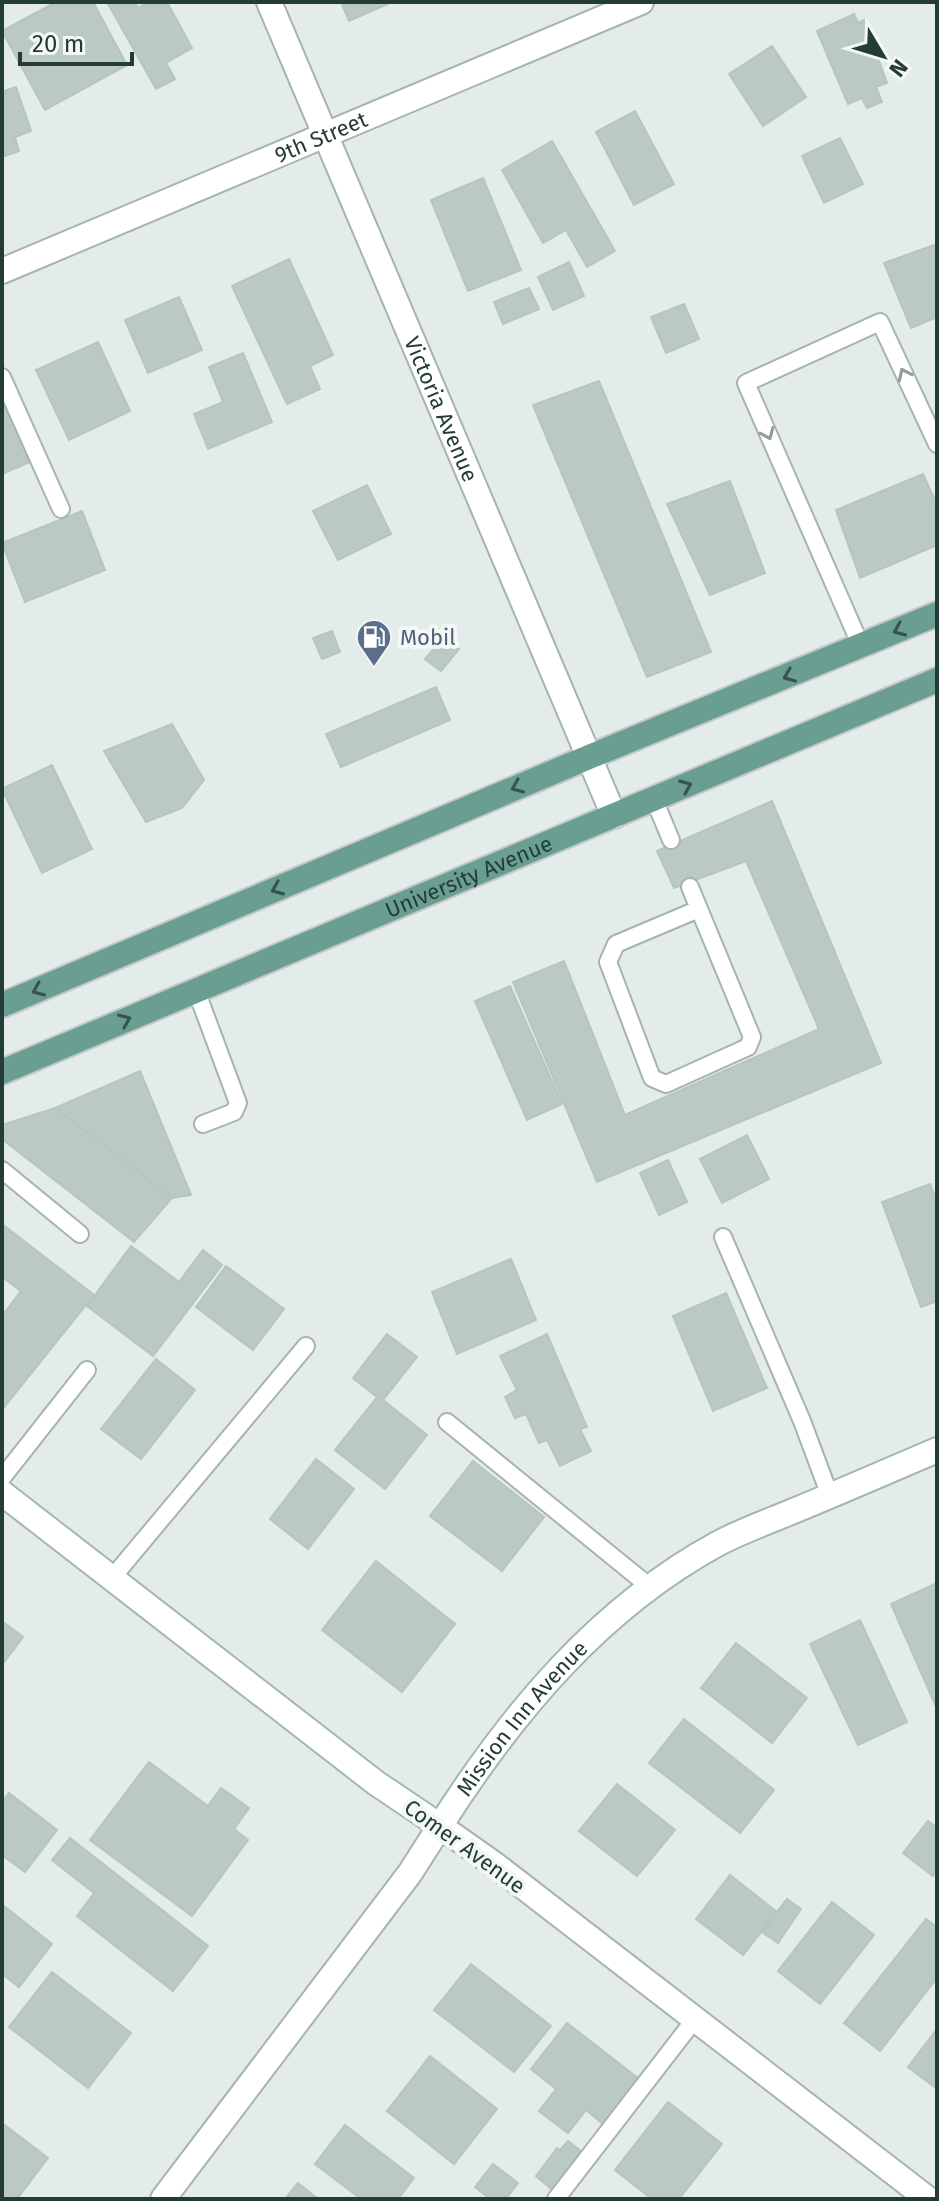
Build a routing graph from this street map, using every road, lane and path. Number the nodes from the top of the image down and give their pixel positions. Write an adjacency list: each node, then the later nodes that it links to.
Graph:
1 (269, 2): 3 (street, Victoria Avenue)
2 (641, 2): 3 (street, 9th Street)
3 (325, 134): 4 (street, 9th Street); 11 (street, Victoria Avenue)
4 (2, 271)
5 (2, 377): 7 (lane)
6 (937, 444): 9 (lane, one-way to 9)
7 (61, 509)
8 (937, 614): 9 (main road, one-way to 9)
9 (861, 646): 11 (main road, one-way to 11)
10 (937, 680): 12 (main road, University Avenue, one-way to 10)
11 (589, 757): 13 (street, Victoria Avenue); 18 (main road, one-way to 18)
12 (654, 799): 13 (main road, University Avenue); 14 (lane)
13 (614, 816): 17 (main road, University Avenue)
14 (671, 840)
15 (690, 887): 16 (lane)
16 (699, 909): 16 (lane)
17 (196, 990): 19 (main road, University Avenue, one-way to 17); 20 (lane)
18 (2, 1005)
19 (2, 1072)
20 (203, 1124)
21 (2, 1170): 22 (lane)
22 (80, 1234)
23 (723, 1237): 30 (lane)
24 (306, 1346): 31 (lane)
25 (87, 1370): 28 (lane)
26 (447, 1422): 32 (lane)
27 (937, 1450): 30 (street, Mission Inn Avenue)
28 (2, 1478)
29 (2, 1493): 31 (street, Comer Avenue)
30 (830, 1496): 32 (street, Mission Inn Avenue)
31 (112, 1578): 33 (street, Comer Avenue)
32 (650, 1587): 33 (street, Mission Inn Avenue)
33 (440, 1826): 34 (street, Comer Avenue); 35 (street, Mission Inn Avenue)
34 (695, 2019): 36 (lane); 37 (street, Comer Avenue)
35 (163, 2199)
36 (556, 2199)
37 (928, 2199)

